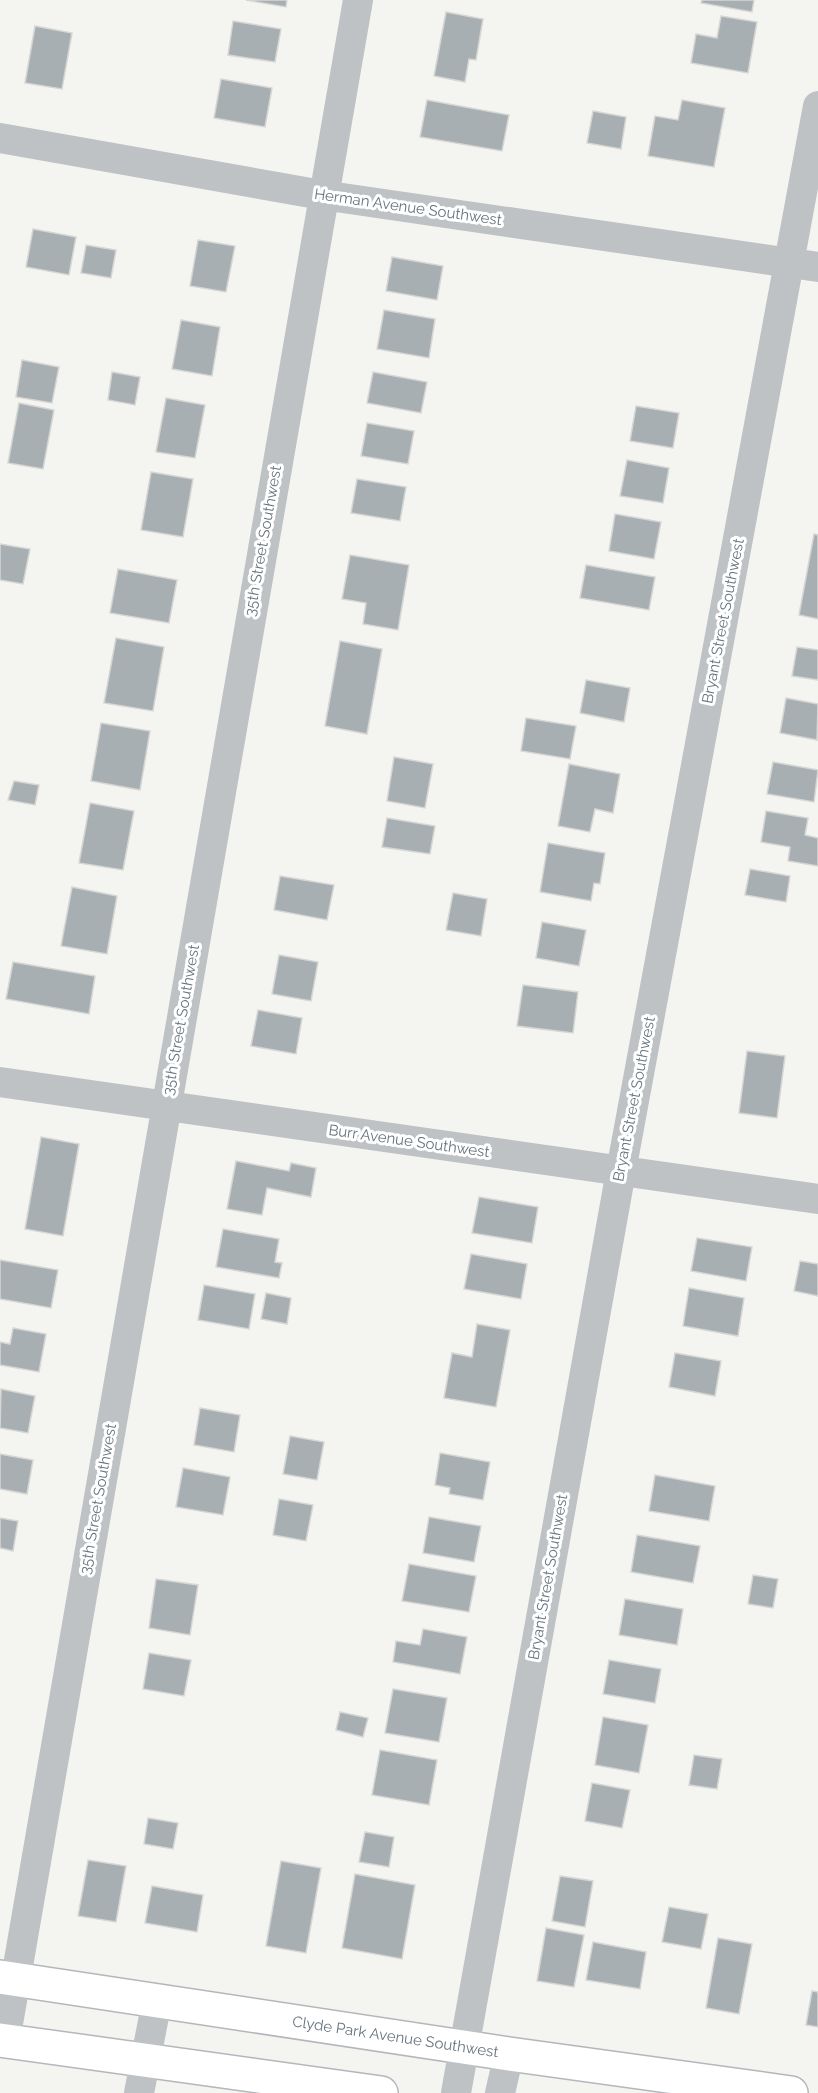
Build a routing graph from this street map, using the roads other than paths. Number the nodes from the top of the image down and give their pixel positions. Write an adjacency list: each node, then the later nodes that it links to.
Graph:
1 (357, 0): 4 (street, 35th Street Southwest)
2 (818, 106): 5 (street, Bryant Street Southwest)
3 (0, 138): 4 (street, Herman Avenue Southwest)
4 (322, 195): 5 (street, Herman Avenue Southwest); 7 (street, 35th Street Southwest)
5 (804, 265): 8 (street, Bryant Street Southwest)
6 (0, 1082): 7 (street, Burr Avenue Southwest)
7 (166, 1107): 8 (street, Burr Avenue Southwest); 10 (street, 35th Street Southwest)
8 (621, 1171): 9 (street, Burr Avenue Southwest); 13 (street, Bryant Street Southwest)
9 (818, 1199)
10 (7, 1978): 11 (main road, Clyde Park Avenue Southwest); 12 (street, 35th Street Southwest)
11 (157, 2001): 13 (main road, Clyde Park Avenue Southwest); 15 (street)
12 (2, 2041): 15 (main road)
13 (464, 2047): 14 (main road, Clyde Park Avenue Southwest); 18 (street, Bryant Street Southwest)
14 (509, 2054): 19 (street); 20 (main road, Clyde Park Avenue Southwest)
15 (145, 2060): 16 (street); 17 (main road)
16 (139, 2093)
17 (381, 2093)
18 (456, 2093)
19 (500, 2093)
20 (791, 2093)

